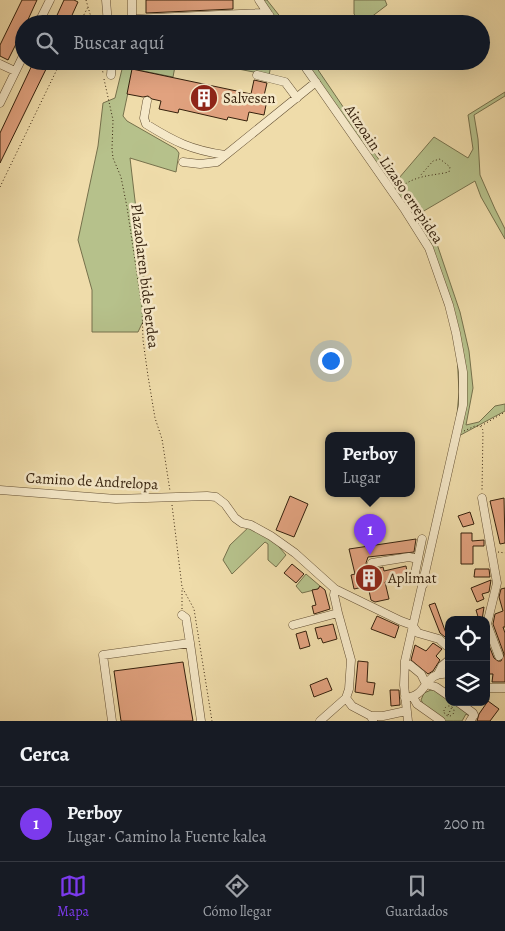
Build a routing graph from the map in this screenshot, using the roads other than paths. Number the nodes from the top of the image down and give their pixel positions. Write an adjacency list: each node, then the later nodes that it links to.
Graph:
1 (50, 0): 5 (street)
2 (106, 0): 6 (street)
3 (132, 0): 7 (street)
4 (259, 0): 9 (street)
5 (42, 15)
6 (107, 15)
7 (132, 15)
8 (218, 15): 9 (street)
9 (269, 15)
10 (0, 64): 13 (street)
11 (111, 70): 14 (street)
12 (307, 70): 16 (street, Aitzoain - Lizaso errepidea)
13 (15, 71): 19 (street)
14 (111, 75)
15 (256, 75): 17 (street)
16 (316, 82): 17 (street); 28 (street, Aitzoain - Lizaso errepidea)
17 (297, 98): 20 (street)
18 (147, 101): 20 (street)
19 (0, 103)
20 (225, 156): 21 (street)
21 (183, 162)
22 (0, 490): 29 (street, Camino de Andrelopa)
23 (482, 498): 27 (street)
24 (422, 539): 25 (street)
25 (418, 559): 26 (street); 28 (street)
26 (372, 563)
27 (501, 582): 32 (street)
28 (423, 585): 34 (street, Aitzoain - Lizaso errepidea)
29 (335, 589): 30 (street); 34 (street, Camino de Andrelopa)
30 (338, 613): 33 (street); 47 (street)
31 (182, 615): 37 (street)
32 (490, 616)
33 (293, 625)
34 (412, 625): 36 (street, Camino de Andrelopa); 48 (street, Aitzoain - Lizaso errepidea)
35 (490, 632): 38 (street)
36 (445, 640)
37 (190, 643): 53 (street); 54 (street)
38 (499, 656)
39 (448, 661): 41 (street)
40 (410, 665): 43 (street)
41 (438, 674): 42 (street); 43 (street)
42 (445, 674)
43 (426, 684): 46 (street); 48 (street)
44 (490, 688): 45 (street)
45 (505, 688)
46 (445, 693)
47 (346, 698): 51 (street); 55 (street)
48 (409, 698): 50 (street, Aitzoain - Lizaso errepidea); 52 (street)
49 (457, 706): 57 (street)
50 (406, 711): 51 (street); 56 (street, Aitzoain - Lizaso errepidea)
51 (372, 718)
52 (444, 719)
53 (112, 721)
54 (201, 721)
55 (320, 721)
56 (408, 721)
57 (470, 721)

